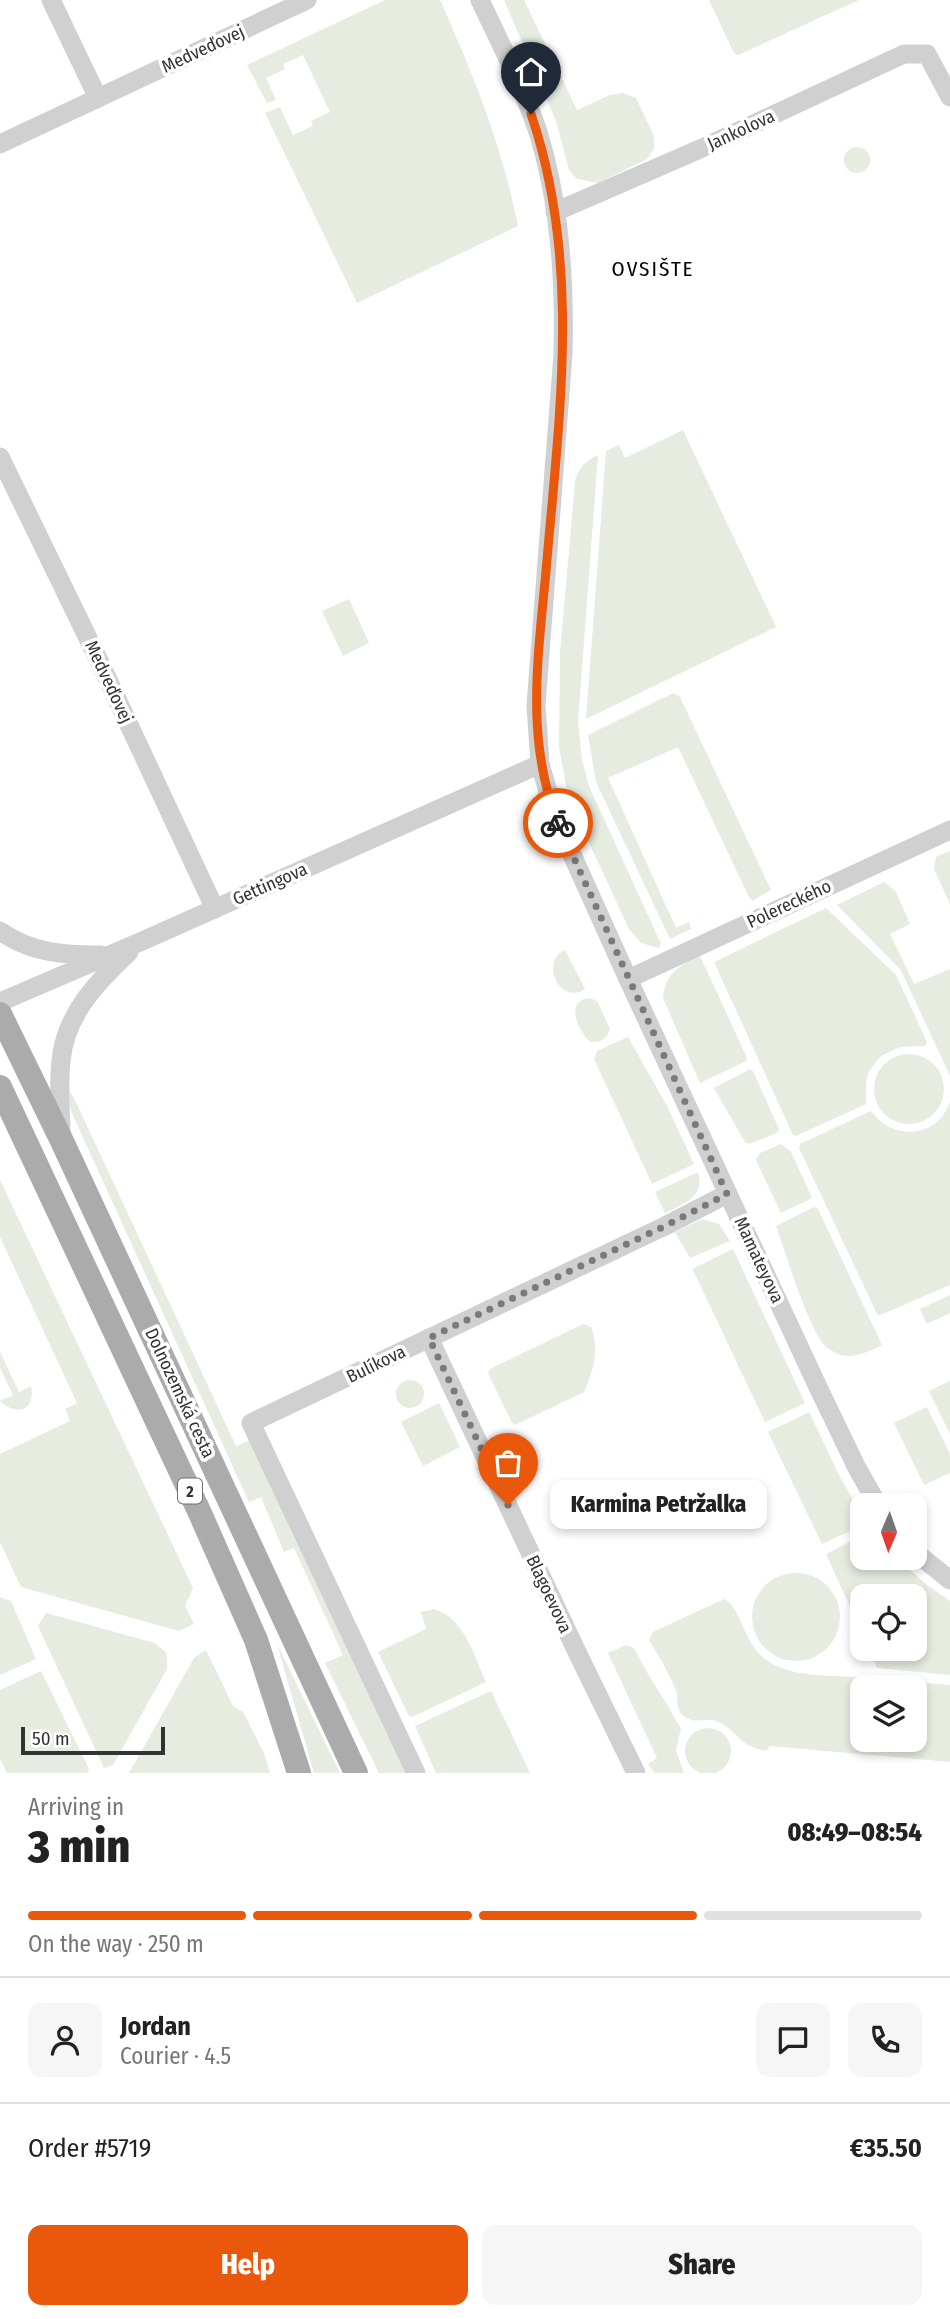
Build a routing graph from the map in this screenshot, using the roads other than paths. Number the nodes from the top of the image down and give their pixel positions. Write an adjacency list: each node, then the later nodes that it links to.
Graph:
1 (51, 0): 5 (street)
2 (307, 0): 5 (street, Medveďovej)
3 (480, 0): 7 (street, Mamateyova)
4 (950, 97): 7 (street, Jankolova)
5 (98, 98): 6 (street, Medveďovej)
6 (0, 144)
7 (555, 212): 9 (street, Mamateyova)
8 (0, 457): 11 (street, Medveďovej)
9 (540, 764): 11 (street, Gettingova); 15 (street, Mamateyova)
10 (950, 830): 15 (street, Polereckého)
11 (215, 909): 13 (street, Gettingova)
12 (0, 931): 14 (street)
13 (140, 942): 14 (street, Gettingova); 20 (street)
14 (109, 955): 16 (street, Gettingova)
15 (628, 979): 21 (street, Mamateyova)
16 (0, 1002)
17 (0, 1014): 20 (main road, Dolnozemská cesta / 2)
18 (0, 1087): 19 (main road, Dolnozemská cesta / 2)
19 (7, 1111): 26 (main road, Dolnozemská cesta / 2)
20 (61, 1139): 27 (main road, Dolnozemská cesta / 2)
21 (727, 1194): 22 (street, Bulíkova); 23 (street, Mamateyova)
22 (429, 1338): 28 (street, Bulíkova); 29 (street, Blagoevova)
23 (871, 1493)
24 (928, 1562): 25 (street)
25 (950, 1580)
26 (299, 1773)
27 (356, 1773)
28 (416, 1773)
29 (636, 1773)

